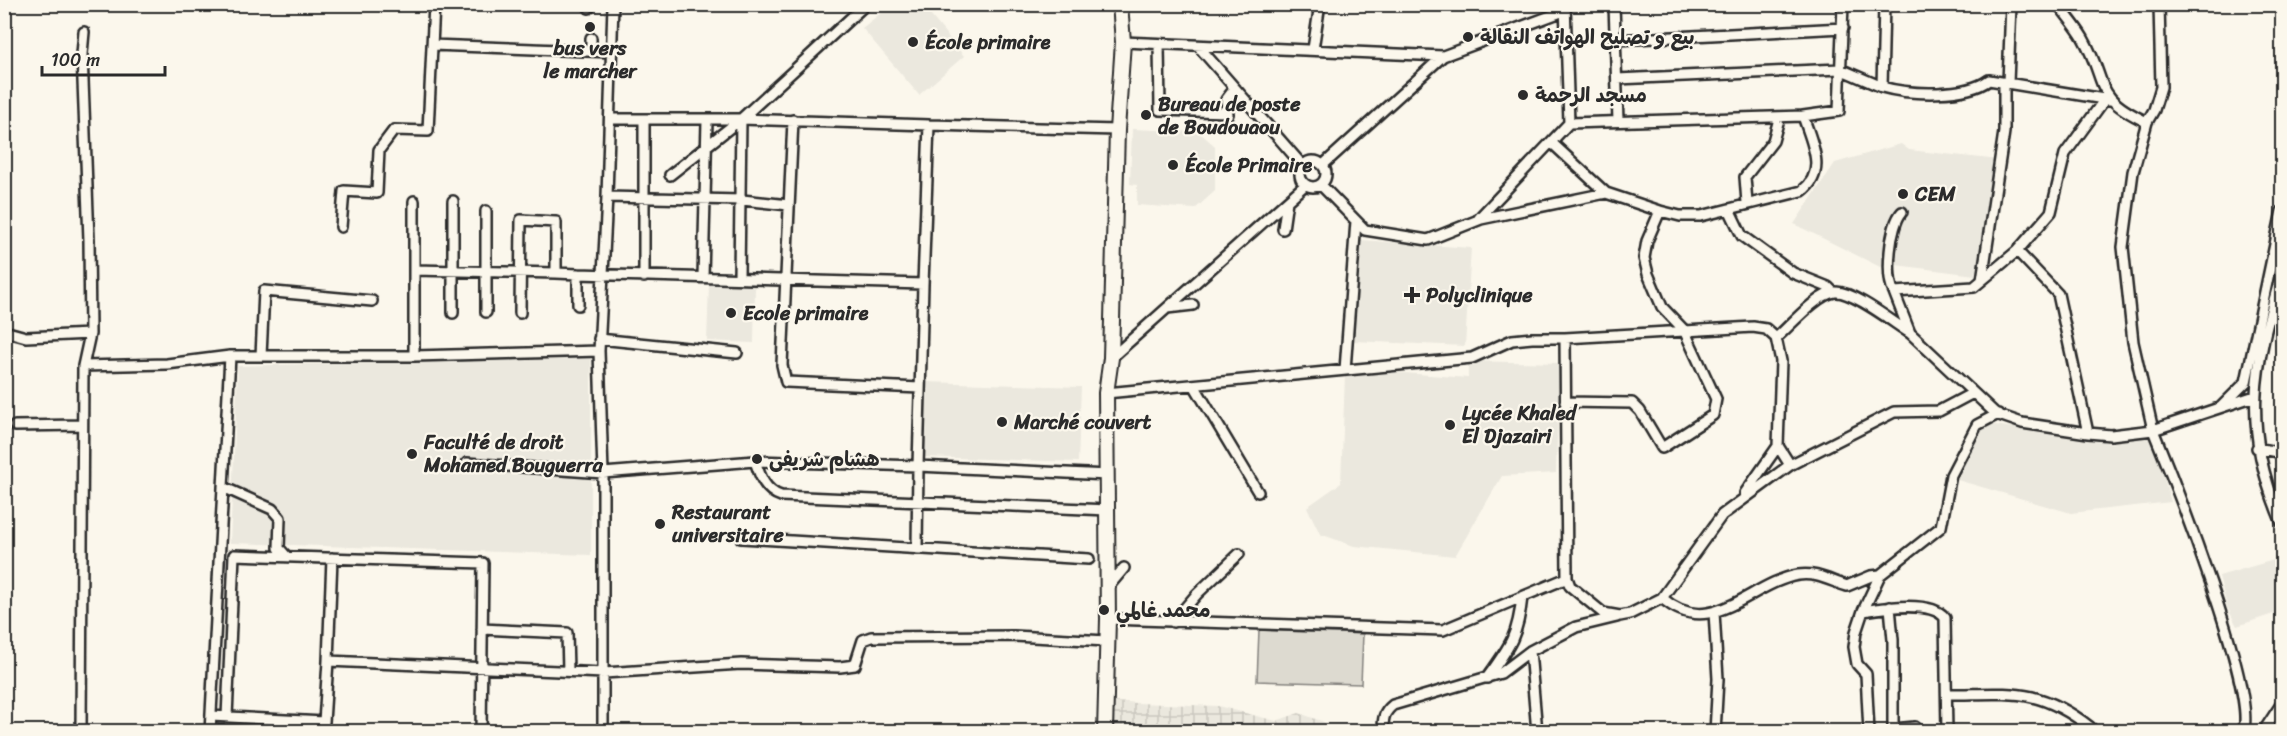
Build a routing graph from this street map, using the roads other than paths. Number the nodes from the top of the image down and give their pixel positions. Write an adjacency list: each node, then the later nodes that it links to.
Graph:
1 (434, 4): 19 (street)
2 (613, 4): 23 (street)
3 (866, 4): 34 (street)
4 (1120, 4): 17 (main road)
5 (1320, 4): 21 (street)
6 (1614, 4): 16 (street)
7 (1843, 4): 13 (street)
8 (1884, 4): 28 (street)
9 (2012, 4): 27 (street)
10 (2058, 4): 30 (street)
11 (2159, 4): 39 (street)
12 (1565, 8): 24 (street); 40 (street)
13 (1843, 28): 16 (street); 25 (street)
14 (84, 32): 97 (street)
15 (591, 38): 22 (street)
16 (1616, 40): 26 (street)
17 (1123, 42): 18 (street); 42 (main road)
18 (1159, 44): 20 (street); 29 (street)
19 (432, 45): 22 (street); 67 (street)
20 (1199, 47): 21 (street); 29 (street)
21 (1313, 49): 24 (street)
22 (591, 51): 23 (street)
23 (612, 52): 33 (street)
24 (1443, 56): 45 (street)
25 (1840, 69): 26 (street); 28 (street); 31 (street)
26 (1617, 79): 38 (street)
27 (2006, 83): 28 (street); 30 (street); 82 (street)
28 (1882, 87)
29 (1235, 88): 46 (street)
30 (2108, 100): 39 (street); 69 (street)
31 (1803, 116): 35 (street); 58 (street)
32 (644, 118): 33 (street); 37 (street); 52 (street)
33 (610, 119): 51 (street)
34 (741, 119): 36 (street); 37 (street); 44 (street); 54 (street)
35 (1779, 119): 38 (street); 58 (street)
36 (793, 120): 41 (street); 59 (street)
37 (707, 121): 44 (street)
38 (1618, 121): 40 (street)
39 (2147, 122): 119 (street)
40 (1569, 123): 43 (street)
41 (929, 125): 42 (street); 83 (street)
42 (1117, 130): 106 (main road)
43 (1552, 143): 50 (street); 65 (street)
44 (707, 147): 47 (street); 53 (street)
45 (1323, 165): 46 (street); 49 (street)
46 (1303, 166): 48 (street)
47 (670, 175)
48 (1305, 184): 49 (street); 57 (street)
49 (1321, 185): 66 (street)
50 (1606, 192): 63 (street); 65 (street)
51 (608, 197): 52 (street); 77 (street)
52 (643, 197): 53 (street); 78 (street)
53 (706, 199): 54 (street); 79 (street)
54 (742, 200): 59 (street); 80 (street)
55 (414, 201): 70 (street)
56 (453, 201): 72 (street)
57 (1287, 201): 68 (street); 90 (street)
58 (1747, 203): 60 (street)
59 (789, 205): 81 (street)
60 (1729, 209): 63 (street); 85 (street)
61 (486, 211): 71 (street)
62 (2283, 211): 115 (street)
63 (1660, 212): 94 (street)
64 (1902, 212): 86 (street)
65 (1478, 220): 66 (street)
66 (1356, 221): 108 (street)
67 (341, 227)
68 (1283, 229)
69 (2017, 251): 82 (street); 120 (street)
70 (414, 270): 72 (street); 105 (street)
71 (485, 270): 72 (street); 73 (street); 91 (street)
72 (453, 271): 92 (street)
73 (519, 271): 75 (street); 75 (street); 93 (street)
74 (2283, 272): 84 (street)
75 (556, 273): 76 (street)
76 (578, 274): 77 (street); 88 (street)
77 (603, 276): 78 (street); 100 (street)
78 (644, 277): 79 (street)
79 (703, 277): 80 (street)
80 (739, 277): 81 (street)
81 (786, 278): 83 (street); 110 (street)
82 (1982, 280): 86 (street)
83 (923, 284): 110 (street)
84 (2280, 288): 113 (street)
85 (1833, 292): 96 (street); 99 (street)
86 (1894, 292): 96 (street)
87 (372, 301): 104 (street)
88 (578, 305)
89 (1193, 305): 90 (street)
90 (1167, 308): 106 (street)
91 (486, 312)
92 (453, 313)
93 (520, 313)
94 (1684, 330): 98 (street); 99 (street); 114 (street)
95 (4, 331): 97 (street)
96 (1910, 333): 112 (street)
97 (90, 334): 107 (street)
98 (1565, 338): 108 (street); 114 (street)
99 (1776, 338): 121 (street)
100 (600, 339): 101 (street); 102 (street)
101 (599, 351): 105 (street); 128 (street)
102 (736, 353)
103 (230, 356): 104 (street); 107 (street); 130 (street)
104 (261, 356): 105 (street)
105 (414, 356)
106 (1111, 358): 111 (main road)
107 (83, 366): 117 (street)
108 (1345, 370): 109 (street)
109 (1194, 385): 111 (street); 131 (street)
110 (920, 388): 127 (street)
111 (1106, 393): 129 (main road)
112 (1973, 393): 116 (street); 126 (street)
113 (2255, 396): 115 (street); 122 (street)
114 (1565, 402): 144 (street)
115 (2220, 408): 119 (street)
116 (1998, 414): 120 (street); 143 (street)
117 (82, 425): 118 (street); 169 (street)
118 (15, 426)
119 (2153, 430): 120 (street); 181 (street)
120 (2088, 433)
121 (1778, 446): 126 (street); 132 (street)
122 (2258, 448): 123 (street); 135 (street)
123 (2283, 453)
124 (755, 462): 127 (street); 128 (street); 133 (street)
125 (467, 463): 128 (street)
126 (1790, 465): 132 (street)
127 (918, 466): 129 (street); 133 (street)
128 (603, 473): 160 (street)
129 (1108, 475): 134 (main road)
130 (223, 487): 139 (street); 165 (street)
131 (1258, 492)
132 (1740, 500): 147 (street)
133 (918, 502): 134 (street); 137 (street)
134 (1108, 510): 145 (main road)
135 (2283, 523)
136 (741, 538): 137 (street)
137 (917, 549): 141 (street)
138 (1239, 554): 153 (street)
139 (286, 556): 140 (street); 166 (street)
140 (332, 558): 154 (street); 157 (street)
141 (1089, 559)
142 (1124, 568): 145 (street)
143 (1880, 575): 149 (street); 150 (street)
144 (1565, 582): 146 (street); 151 (street)
145 (1108, 587): 152 (main road)
146 (1522, 597): 153 (street); 161 (street)
147 (1662, 598): 150 (street); 151 (street)
148 (1890, 607): 149 (street); 162 (street); 168 (street)
149 (1863, 611): 177 (street)
150 (1714, 612): 176 (street)
151 (1620, 616): 156 (street)
152 (1108, 619): 153 (street); 155 (main road)
153 (1173, 622)
154 (483, 629): 158 (street); 159 (street)
155 (1107, 641): 160 (street); 173 (main road)
156 (1530, 651): 161 (street); 175 (street)
157 (328, 661): 158 (street); 167 (street)
158 (482, 667): 159 (street); 171 (street)
159 (568, 671): 160 (street)
160 (604, 673): 172 (street)
161 (1486, 679): 174 (street)
162 (1947, 694): 179 (street); 180 (street)
163 (2283, 703): 164 (street)
164 (2279, 715): 182 (street)
165 (211, 716): 166 (street); 170 (street)
166 (227, 717): 167 (street)
167 (324, 727)
168 (1893, 730): 178 (street)
169 (81, 732)
170 (210, 732)
171 (481, 732)
172 (603, 732)
173 (1105, 732)
174 (1383, 732)
175 (1537, 732)
176 (1715, 732)
177 (1869, 732)
178 (1920, 732)
179 (1947, 732)
180 (2090, 732)
181 (2243, 732)
182 (2263, 732)

